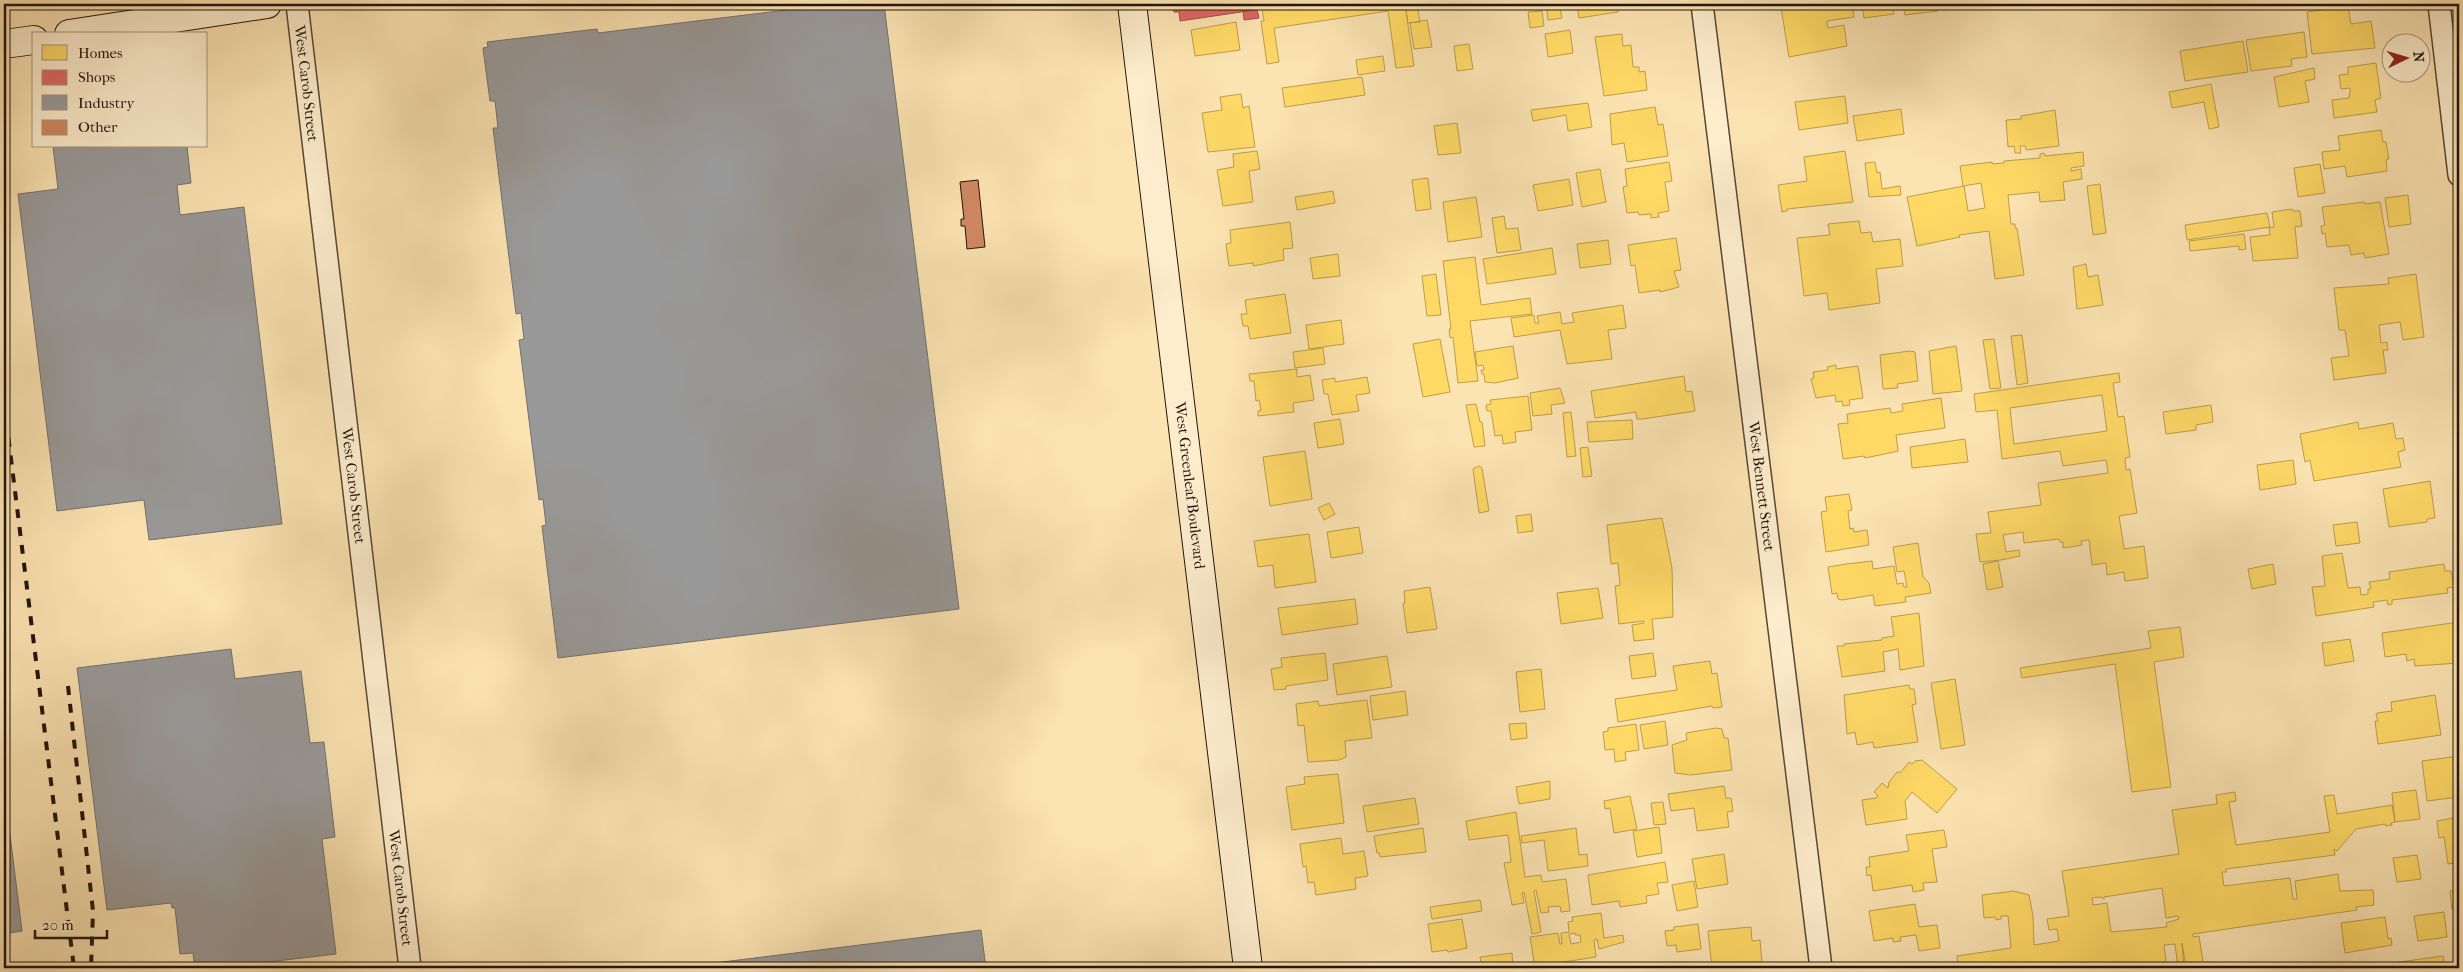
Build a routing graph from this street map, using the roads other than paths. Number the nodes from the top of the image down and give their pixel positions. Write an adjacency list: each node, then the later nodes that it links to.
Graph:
1 (267, 4): 6 (street)
2 (297, 4): 10 (street, West Carob Street)
3 (1132, 4): 11 (street, West Greenleaf Boulevard)
4 (1702, 4): 12 (street, West Bennett Street)
5 (2439, 4): 9 (street)
6 (82, 32)
7 (32, 40): 8 (street)
8 (4, 44)
9 (2459, 175)
10 (410, 968)
11 (1248, 968)
12 (1821, 968)

